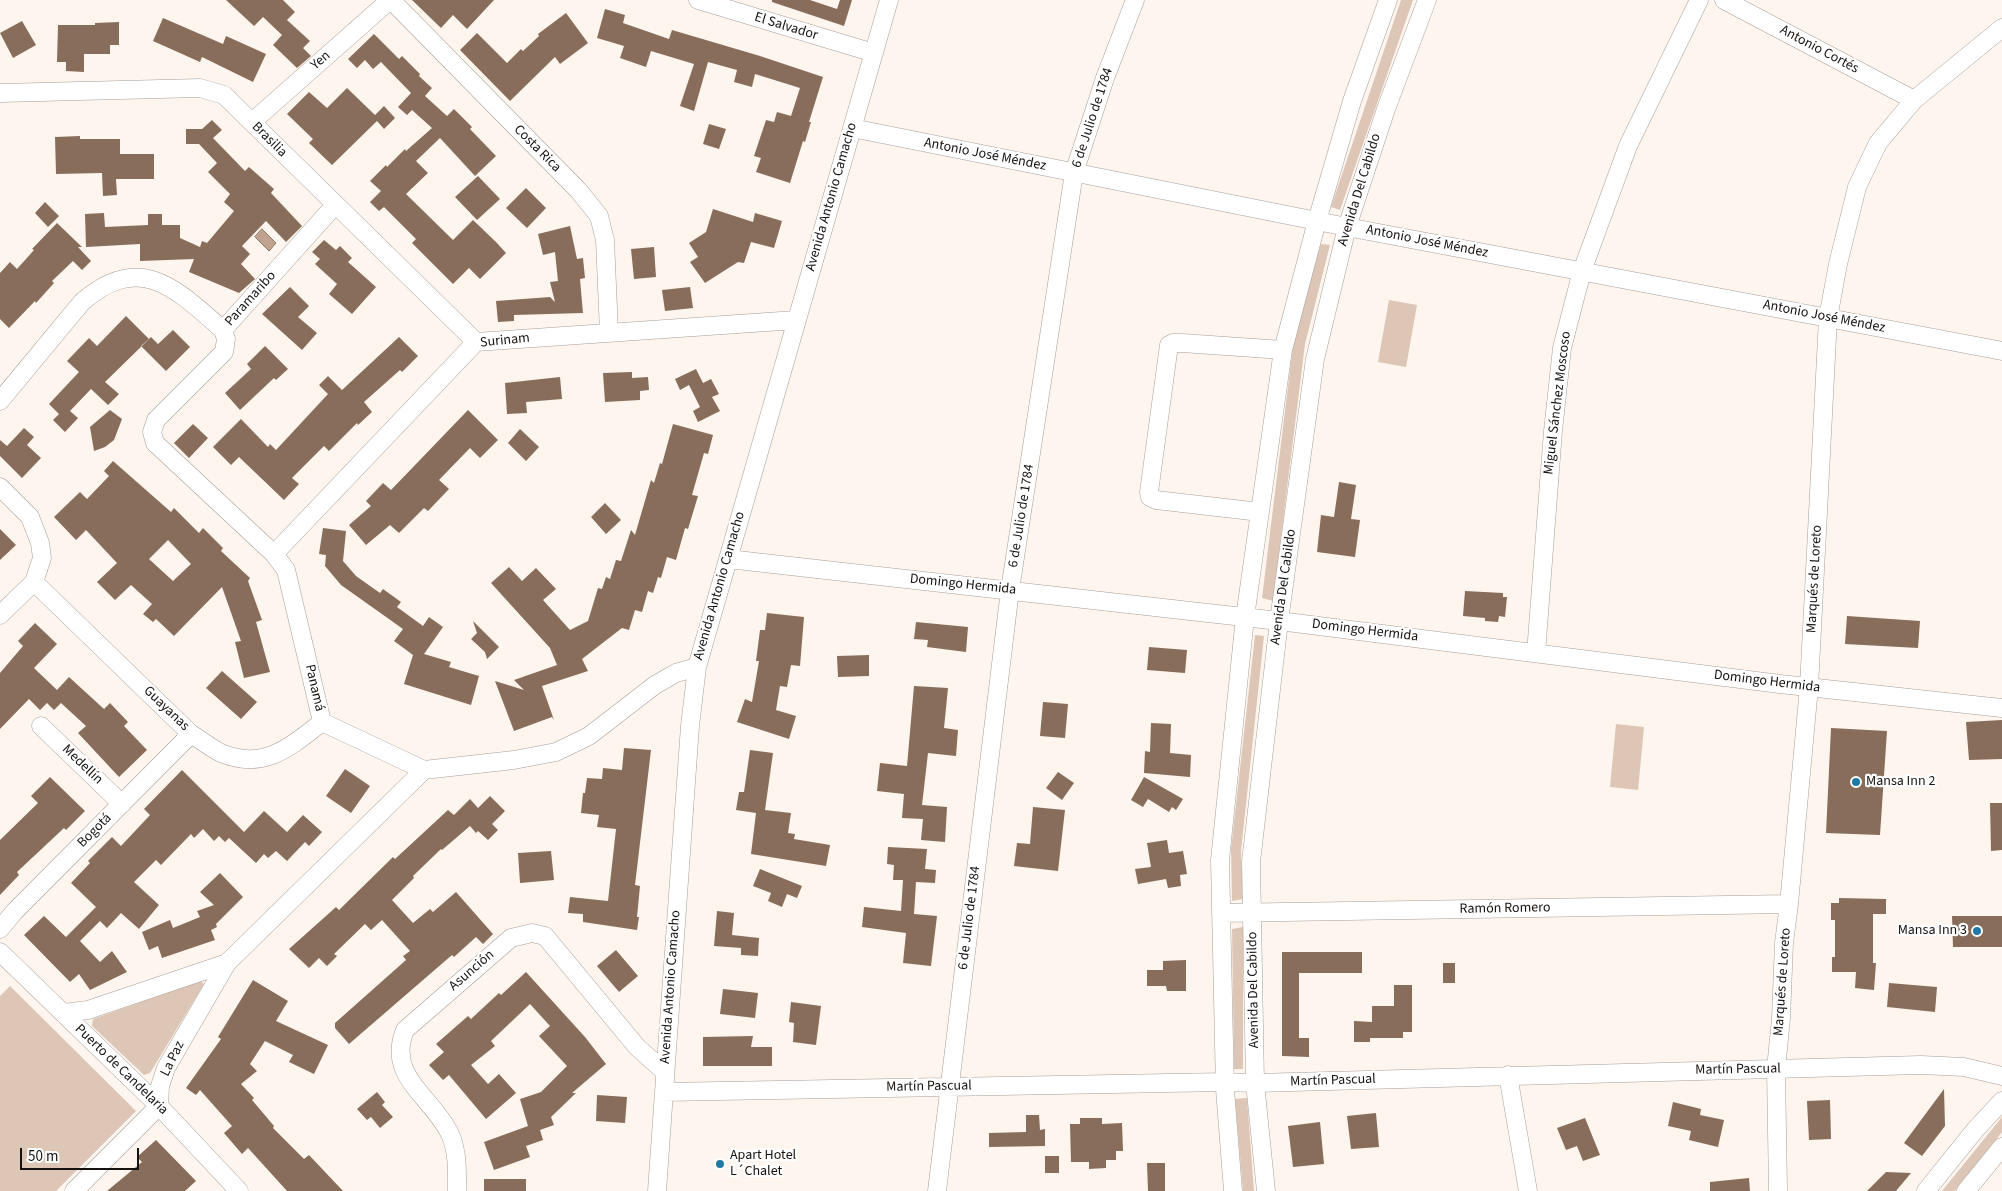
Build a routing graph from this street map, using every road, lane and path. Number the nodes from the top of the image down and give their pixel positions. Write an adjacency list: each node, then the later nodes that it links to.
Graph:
1 (391, 0): 13 (street, Yen); 23 (street, Costa Rica)
2 (698, 0): 10 (street, El Salvador)
3 (889, 0): 10 (street, Avenida Antonio Camacho)
4 (1135, 0): 15 (street, 6 de Julio de 1784)
5 (1388, 0): 17 (street)
6 (1427, 0): 18 (street, Avenida Del Cabildo)
7 (1699, 0): 19 (street, Miguel Sánchez Moscoso)
8 (1724, 0): 12 (street, Antonio Cortés)
9 (2002, 28): 12 (street, Marqués de Loreto)
10 (874, 53): 14 (street, Avenida Antonio Camacho)
11 (0, 93): 13 (street, Brasilia)
12 (1914, 100): 20 (street, Marqués de Loreto)
13 (252, 122): 16 (street, Brasilia)
14 (852, 128): 15 (street, Antonio José Méndez); 21 (street, Avenida Antonio Camacho)
15 (1074, 172): 17 (street, Antonio José Méndez); 33 (street, 6 de Julio de 1784)
16 (335, 204): 22 (street, Paramaribo); 24 (street, Brasilia)
17 (1317, 221): 18 (street, Antonio José Méndez); 25 (street)
18 (1347, 227): 19 (street, Antonio José Méndez); 36 (street, Avenida Del Cabildo)
19 (1582, 271): 20 (street, Antonio José Méndez); 37 (street, Miguel Sánchez Moscoso)
20 (1828, 318): 26 (street, Antonio José Méndez); 39 (street, Marqués de Loreto)
21 (796, 320): 23 (street, Surinam); 31 (street, Avenida Antonio Camacho)
22 (223, 330): 27 (street, Paramaribo); 30 (street, Panamá)
23 (609, 332): 24 (street, Surinam)
24 (476, 342): 30 (street, Surinam)
25 (1283, 350): 29 (street); 29 (street)
26 (2002, 351)
27 (0, 401)
28 (0, 487): 32 (street)
29 (1260, 512): 35 (street)
30 (274, 554): 41 (street, Panamá)
31 (728, 559): 33 (street, Domingo Hermida); 38 (street, Avenida Antonio Camacho)
32 (34, 582): 34 (street); 43 (street, Guayanas)
33 (1010, 590): 35 (street, Domingo Hermida); 59 (street, 6 de Julio de 1784)
34 (0, 615)
35 (1245, 617): 36 (street, Domingo Hermida); 47 (street)
36 (1279, 621): 37 (street, Domingo Hermida); 48 (street, Avenida Del Cabildo)
37 (1536, 652): 39 (street, Domingo Hermida)
38 (697, 667): 44 (street); 54 (street, Avenida Antonio Camacho)
39 (1809, 687): 40 (street, Domingo Hermida); 46 (street, Marqués de Loreto)
40 (2002, 708)
41 (322, 722): 43 (street, Guayanas); 44 (street, Panamá)
42 (42, 726): 45 (street, Medellín)
43 (192, 734): 45 (street, Bogotá)
44 (424, 770): 51 (street, La Paz)
45 (122, 804): 49 (street, Bogotá)
46 (1790, 904): 48 (street, Ramón Romero); 53 (street, Marqués de Loreto)
47 (1221, 913): 48 (street, Ramón Romero); 57 (street)
48 (1252, 913): 58 (street, Avenida Del Cabildo)
49 (0, 929)
50 (3, 961): 52 (street, Puerto de Candelaria)
51 (227, 963): 52 (street, La Paz); 62 (street, La Paz)
52 (64, 1013): 62 (street, Puerto de Candelaria)
53 (1776, 1069): 55 (street, Martín Pascual); 56 (street, Martín Pascual); 72 (street, Marqués de Loreto)
54 (665, 1072): 60 (street, Avenida Antonio Camacho); 66 (street, Asunción)
55 (1508, 1075): 58 (street, Martín Pascual); 71 (street)
56 (2002, 1076)
57 (1225, 1082): 58 (street, Martín Pascual); 59 (street, Martín Pascual); 69 (street)
58 (1255, 1083): 70 (street, Avenida Del Cabildo)
59 (949, 1087): 60 (street, Martín Pascual); 68 (street, 6 de Julio de 1784)
60 (664, 1092): 67 (street, Avenida Antonio Camacho)
61 (2002, 1101): 73 (street)
62 (159, 1106): 64 (street); 65 (street, Puerto de Candelaria)
63 (2002, 1147): 74 (street)
64 (74, 1191)
65 (239, 1191)
66 (457, 1191)
67 (657, 1191)
68 (937, 1191)
69 (1233, 1191)
70 (1266, 1191)
71 (1528, 1191)
72 (1778, 1191)
73 (1926, 1191)
74 (1966, 1191)

